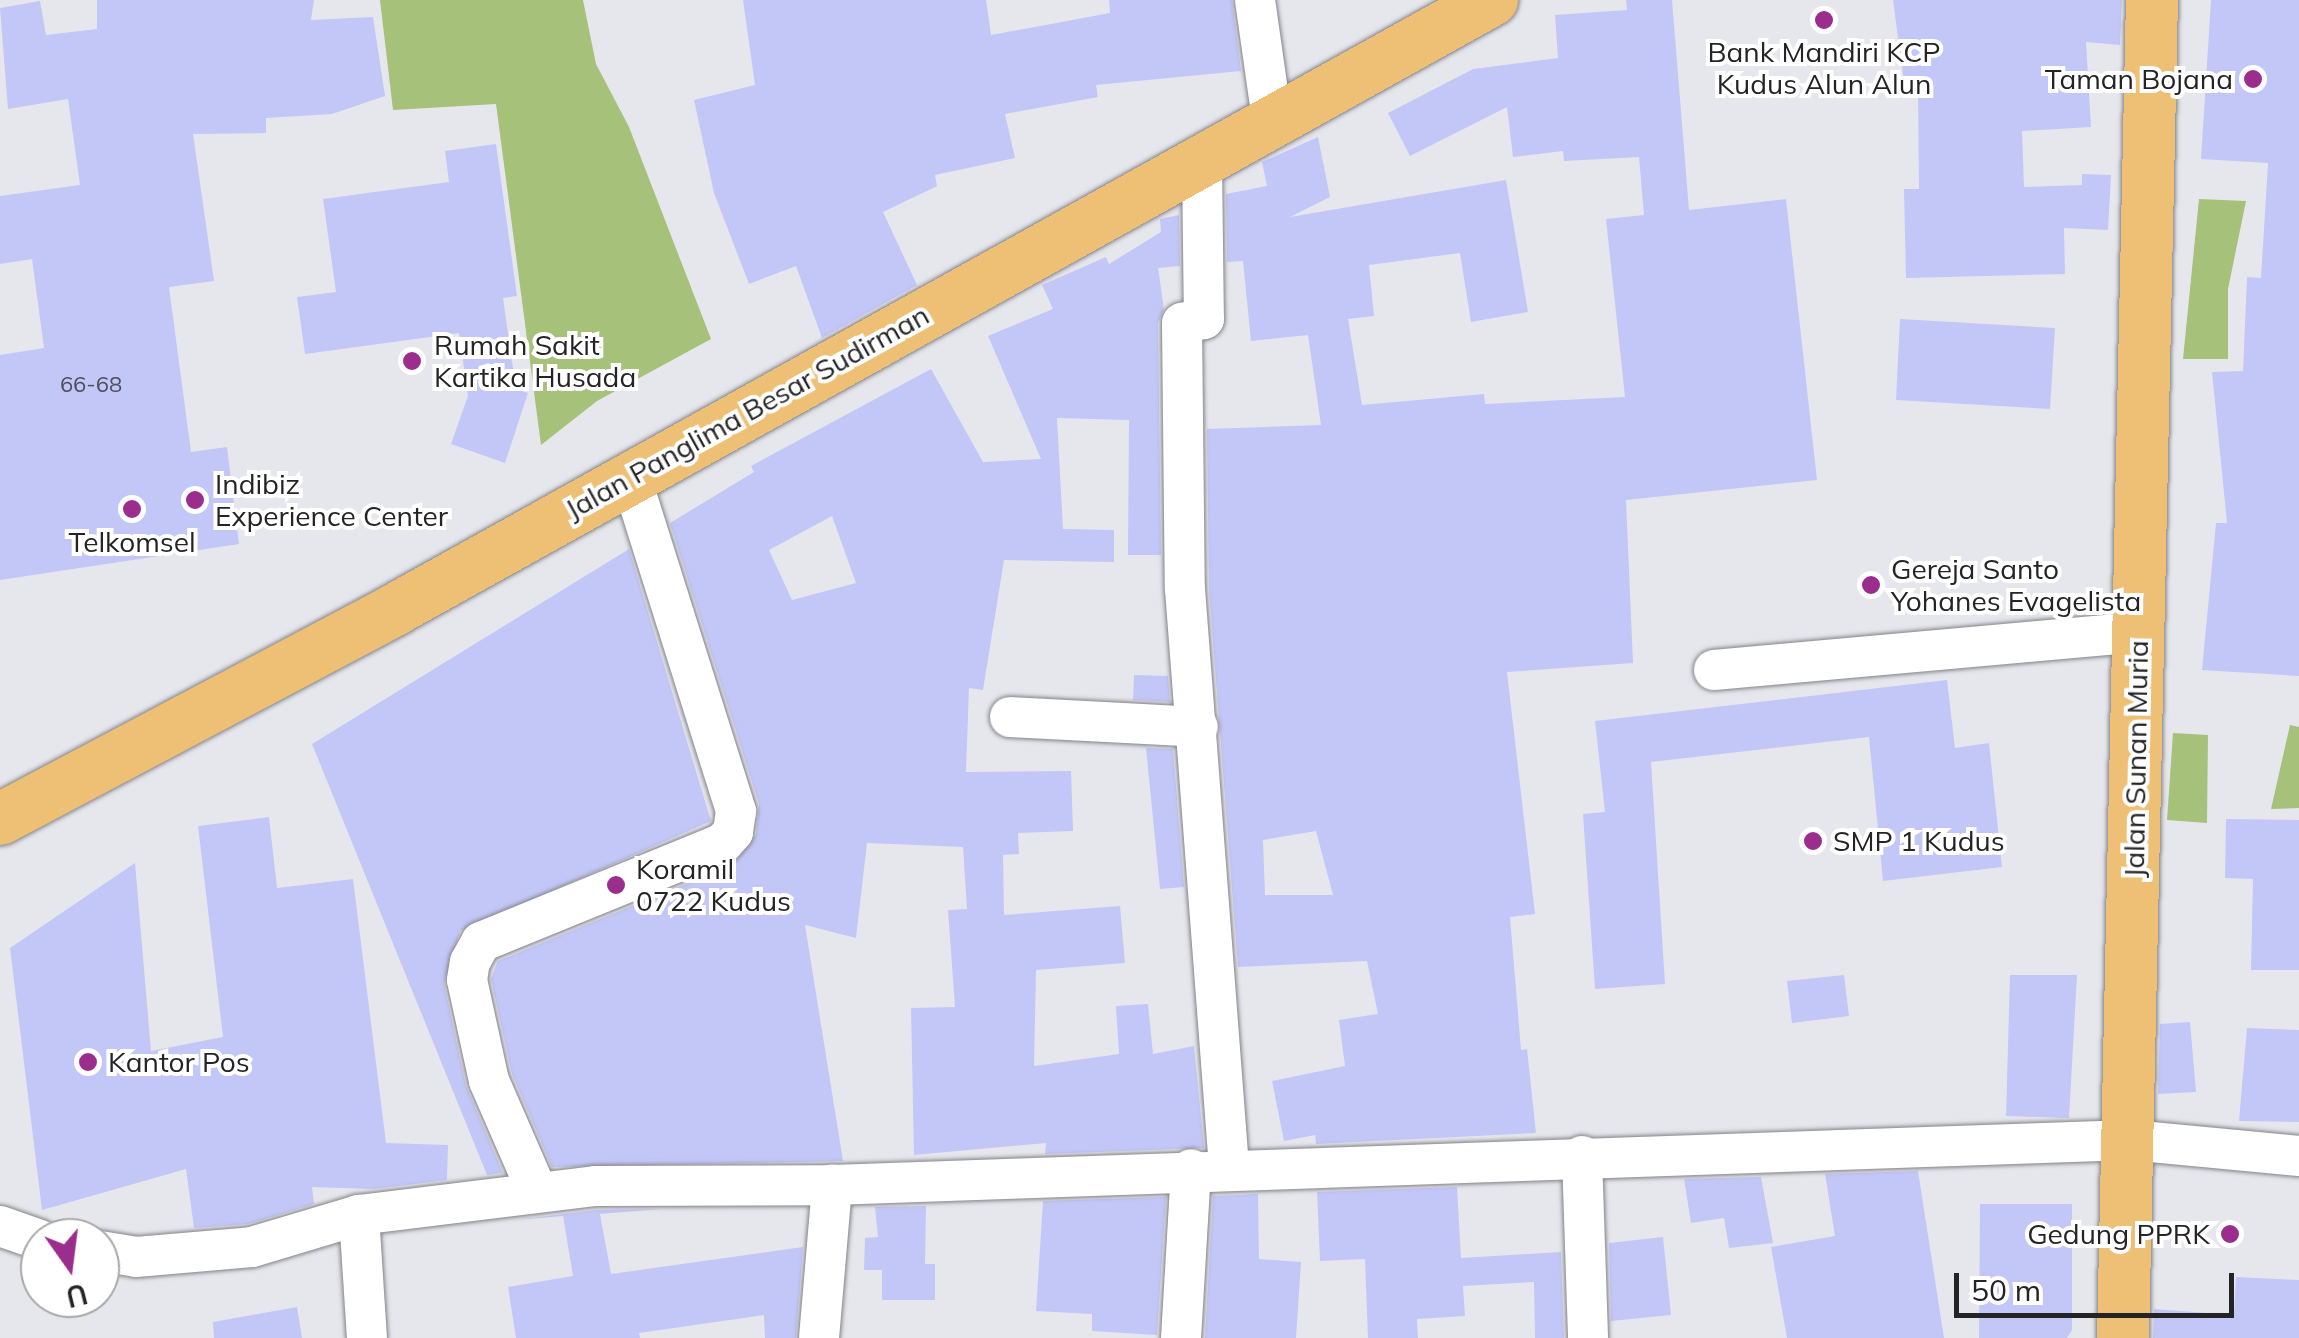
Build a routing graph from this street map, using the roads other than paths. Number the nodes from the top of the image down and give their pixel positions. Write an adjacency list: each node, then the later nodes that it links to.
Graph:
1 (1255, 0): 4 (street)
2 (1492, 0): 4 (main road, Jalan Panglima Besar Sudirman)
3 (2152, 0): 7 (main road, Jalan Sunan Muria)
4 (1273, 126): 5 (main road, Jalan Panglima Besar Sudirman)
5 (1202, 163): 6 (main road, Jalan Panglima Besar Sudirman); 10 (street)
6 (630, 474): 11 (main road, Jalan Panglima Besar Sudirman); 17 (street)
7 (2138, 632): 8 (street); 12 (main road, Jalan Sunan Muria)
8 (1714, 670)
9 (1010, 716): 10 (street)
10 (1198, 727): 15 (street)
11 (0, 819)
12 (2130, 1140): 13 (street); 14 (street); 24 (main road, Jalan Sunan Muria)
13 (1582, 1156): 15 (street); 23 (street)
14 (2299, 1156)
15 (1210, 1168): 16 (street); 22 (street)
16 (832, 1185): 17 (street); 21 (street)
17 (536, 1189): 18 (street)
18 (359, 1215): 19 (street); 20 (street)
19 (120, 1254)
20 (367, 1338)
21 (819, 1338)
22 (1180, 1338)
23 (1588, 1338)
24 (2123, 1338)

